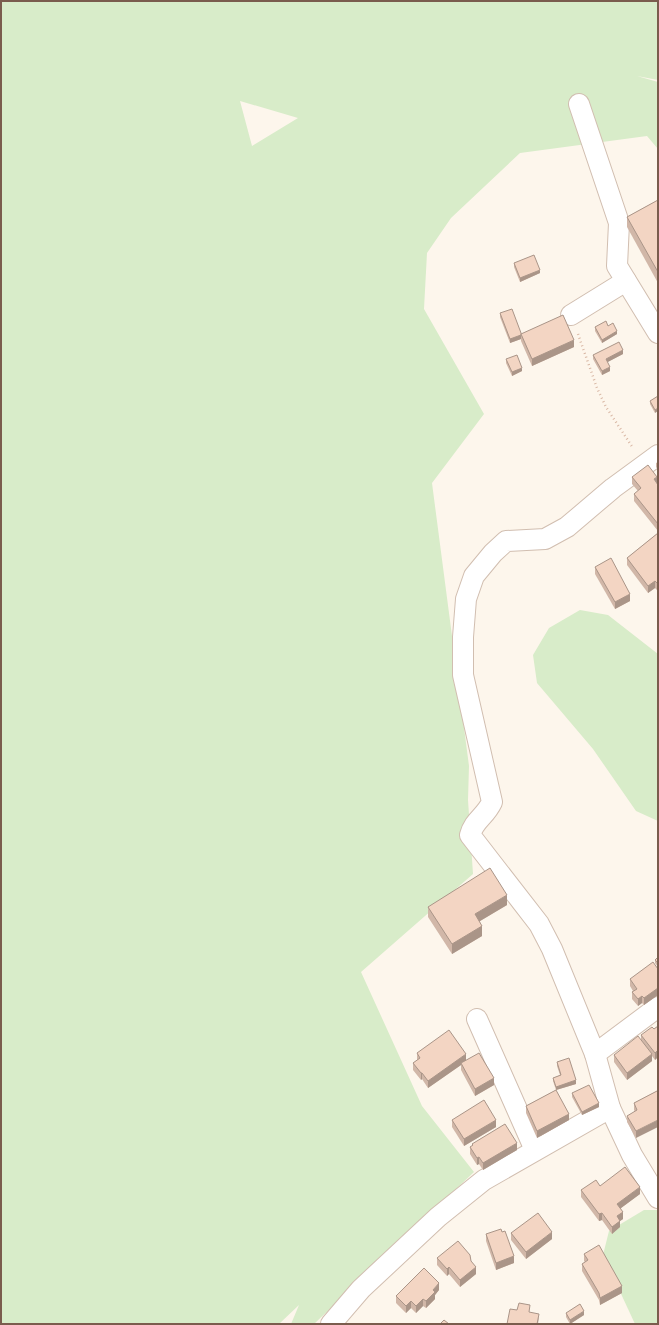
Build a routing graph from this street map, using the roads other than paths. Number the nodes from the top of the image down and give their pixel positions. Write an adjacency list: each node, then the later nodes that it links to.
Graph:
1 (580, 104): 2 (street)
2 (626, 281): 3 (street); 4 (street)
3 (571, 315)
4 (658, 333)
5 (650, 461): 8 (street)
6 (658, 1007): 8 (street)
7 (478, 1019): 10 (street)
8 (594, 1054): 9 (street)
9 (610, 1108): 10 (street); 11 (street)
10 (535, 1150): 12 (street)
11 (658, 1198)
12 (331, 1324)

